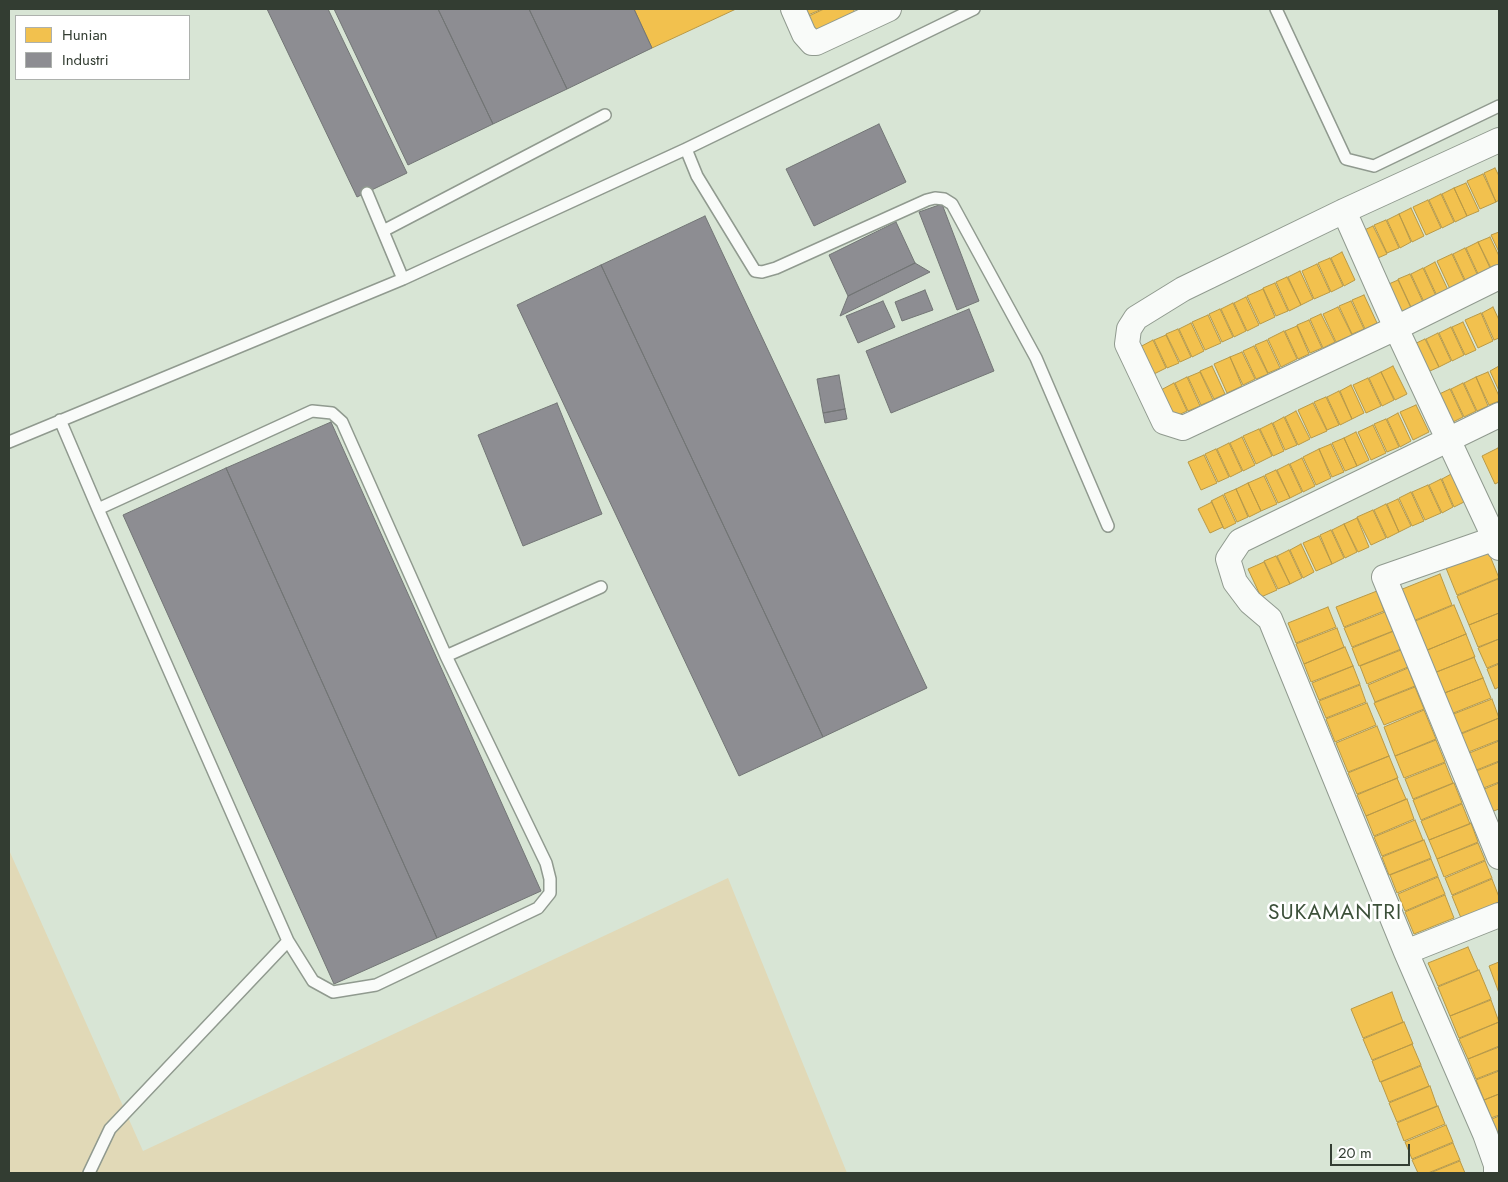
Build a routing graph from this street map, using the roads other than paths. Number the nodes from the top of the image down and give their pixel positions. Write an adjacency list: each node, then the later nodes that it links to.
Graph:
1 (793, 9): 2 (street)
2 (889, 9)
3 (974, 9): 8 (lane)
4 (1276, 9): 5 (lane)
5 (1499, 106)
6 (605, 115): 11 (lane)
7 (1499, 140): 10 (street)
8 (686, 149): 13 (lane); 20 (lane)
9 (367, 193): 11 (lane)
10 (1344, 211): 14 (street); 14 (street)
11 (384, 231): 13 (lane)
12 (1499, 277): 14 (street)
13 (403, 279): 16 (lane)
14 (1396, 328): 17 (street)
15 (1499, 415): 17 (street)
16 (60, 420): 18 (lane); 19 (lane)
17 (1448, 439): 21 (street); 27 (street)
18 (9, 442)
19 (98, 510): 23 (lane); 26 (lane)
20 (1108, 526)
21 (1498, 541): 24 (street)
22 (601, 587): 23 (lane)
23 (446, 656): 26 (lane)
24 (1499, 857)
25 (1499, 915): 27 (street)
26 (288, 941): 28 (lane)
27 (1406, 952): 29 (street)
28 (89, 1173)
29 (1496, 1173)

